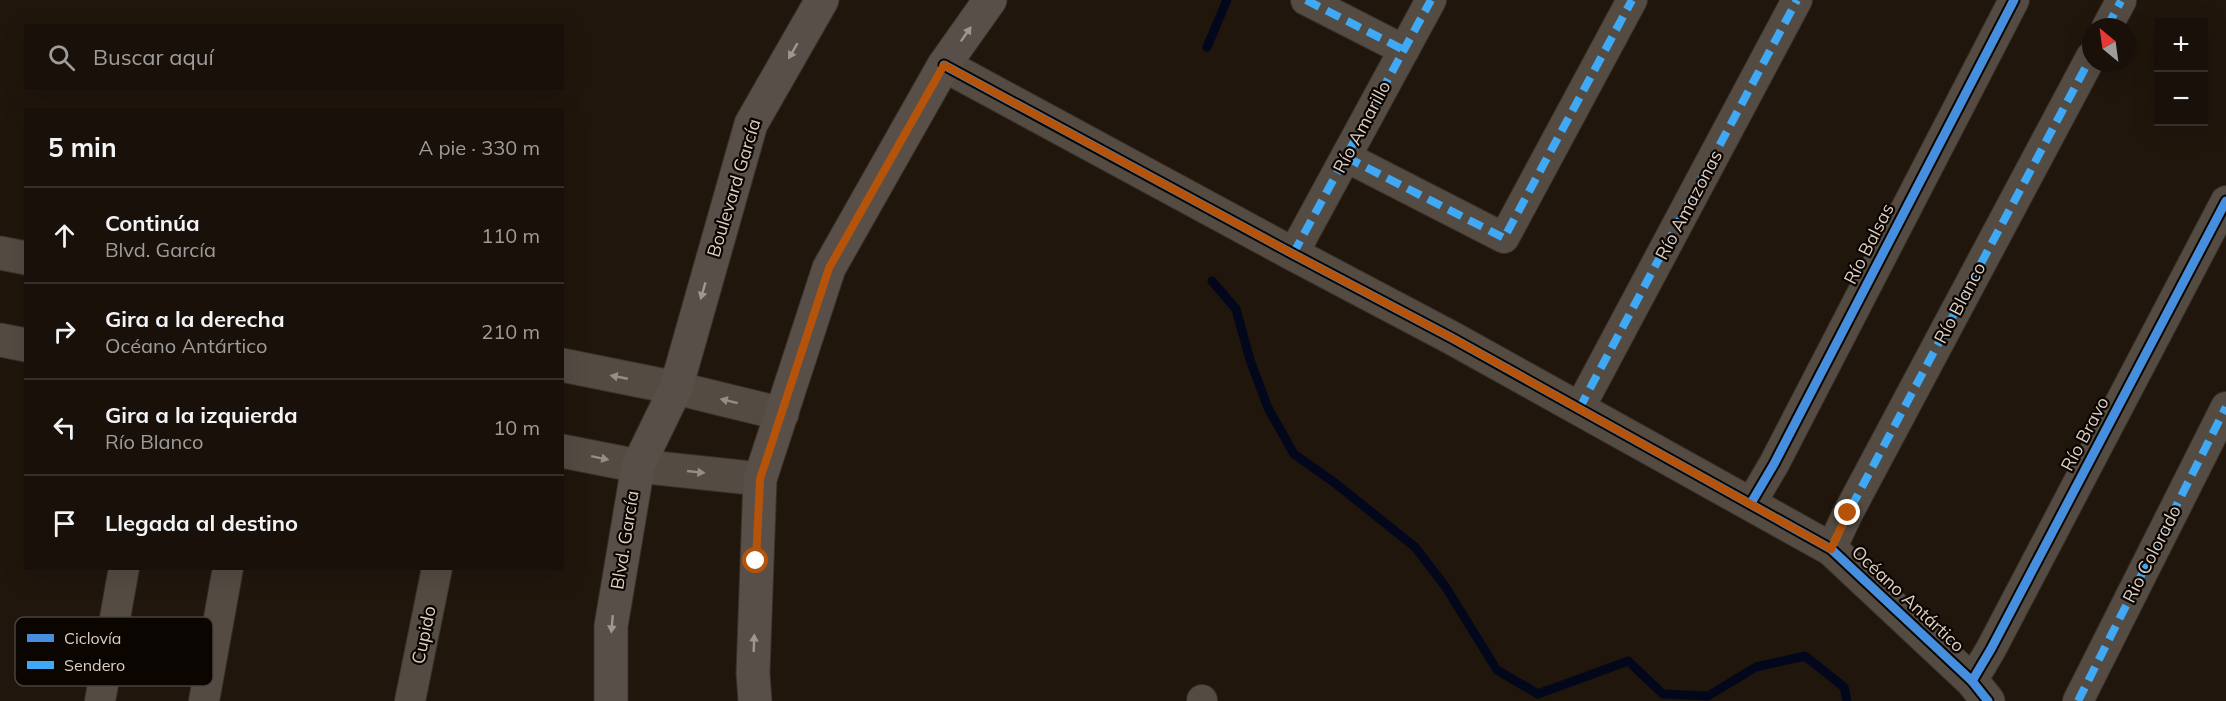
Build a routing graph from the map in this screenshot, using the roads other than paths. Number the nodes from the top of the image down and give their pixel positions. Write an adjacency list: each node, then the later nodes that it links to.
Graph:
1 (822, 0): 21 (main road, Boulevard García, one-way to 21)
2 (990, 0): 11 (main road, one-way to 2)
3 (1306, 0): 10 (street)
4 (1431, 0): 10 (street, Río Amarillo)
5 (1632, 0): 13 (street)
6 (1797, 0): 23 (street, Río Amazonas)
7 (2014, 0): 28 (street, Río Balsas)
8 (2121, 1): 9 (street)
9 (2112, 18)
10 (1404, 50): 13 (street, Río Amarillo)
11 (944, 65): 16 (street, Océano Antártico); 24 (main road)
12 (2083, 72): 29 (street, Río Blanco)
13 (1346, 157): 16 (street, Río Amarillo)
14 (2226, 201): 37 (street, Río Bravo)
15 (0, 253): 17 (street)
16 (1293, 254): 23 (street, Océano Antártico)
17 (24, 258)
18 (0, 340): 19 (street)
19 (24, 345)
20 (564, 365): 21 (street, one-way to 20)
21 (676, 388): 24 (street, one-way to 21); 26 (main road, Blvd. García)
22 (2226, 407): 43 (street, Rio Colorado)
23 (1579, 410): 28 (street, Océano Antártico)
24 (782, 414): 27 (main road)
25 (564, 451): 26 (street, one-way to 26)
26 (638, 466): 27 (street, one-way to 27); 41 (main road, Blvd. García, one-way to 41)
27 (760, 479): 42 (main road, one-way to 27)
28 (1751, 503): 29 (street, Océano Antártico)
29 (1831, 549): 37 (street, Océano Antártico)
30 (124, 570): 33 (street)
31 (228, 570): 34 (street)
32 (437, 570): 40 (street, Cupido)
33 (115, 617)
34 (213, 651)
35 (103, 686): 38 (street)
36 (207, 686): 39 (street)
37 (1980, 691)
38 (100, 701)
39 (204, 701)
40 (410, 701)
41 (611, 701)
42 (755, 701)
43 (2078, 701)

